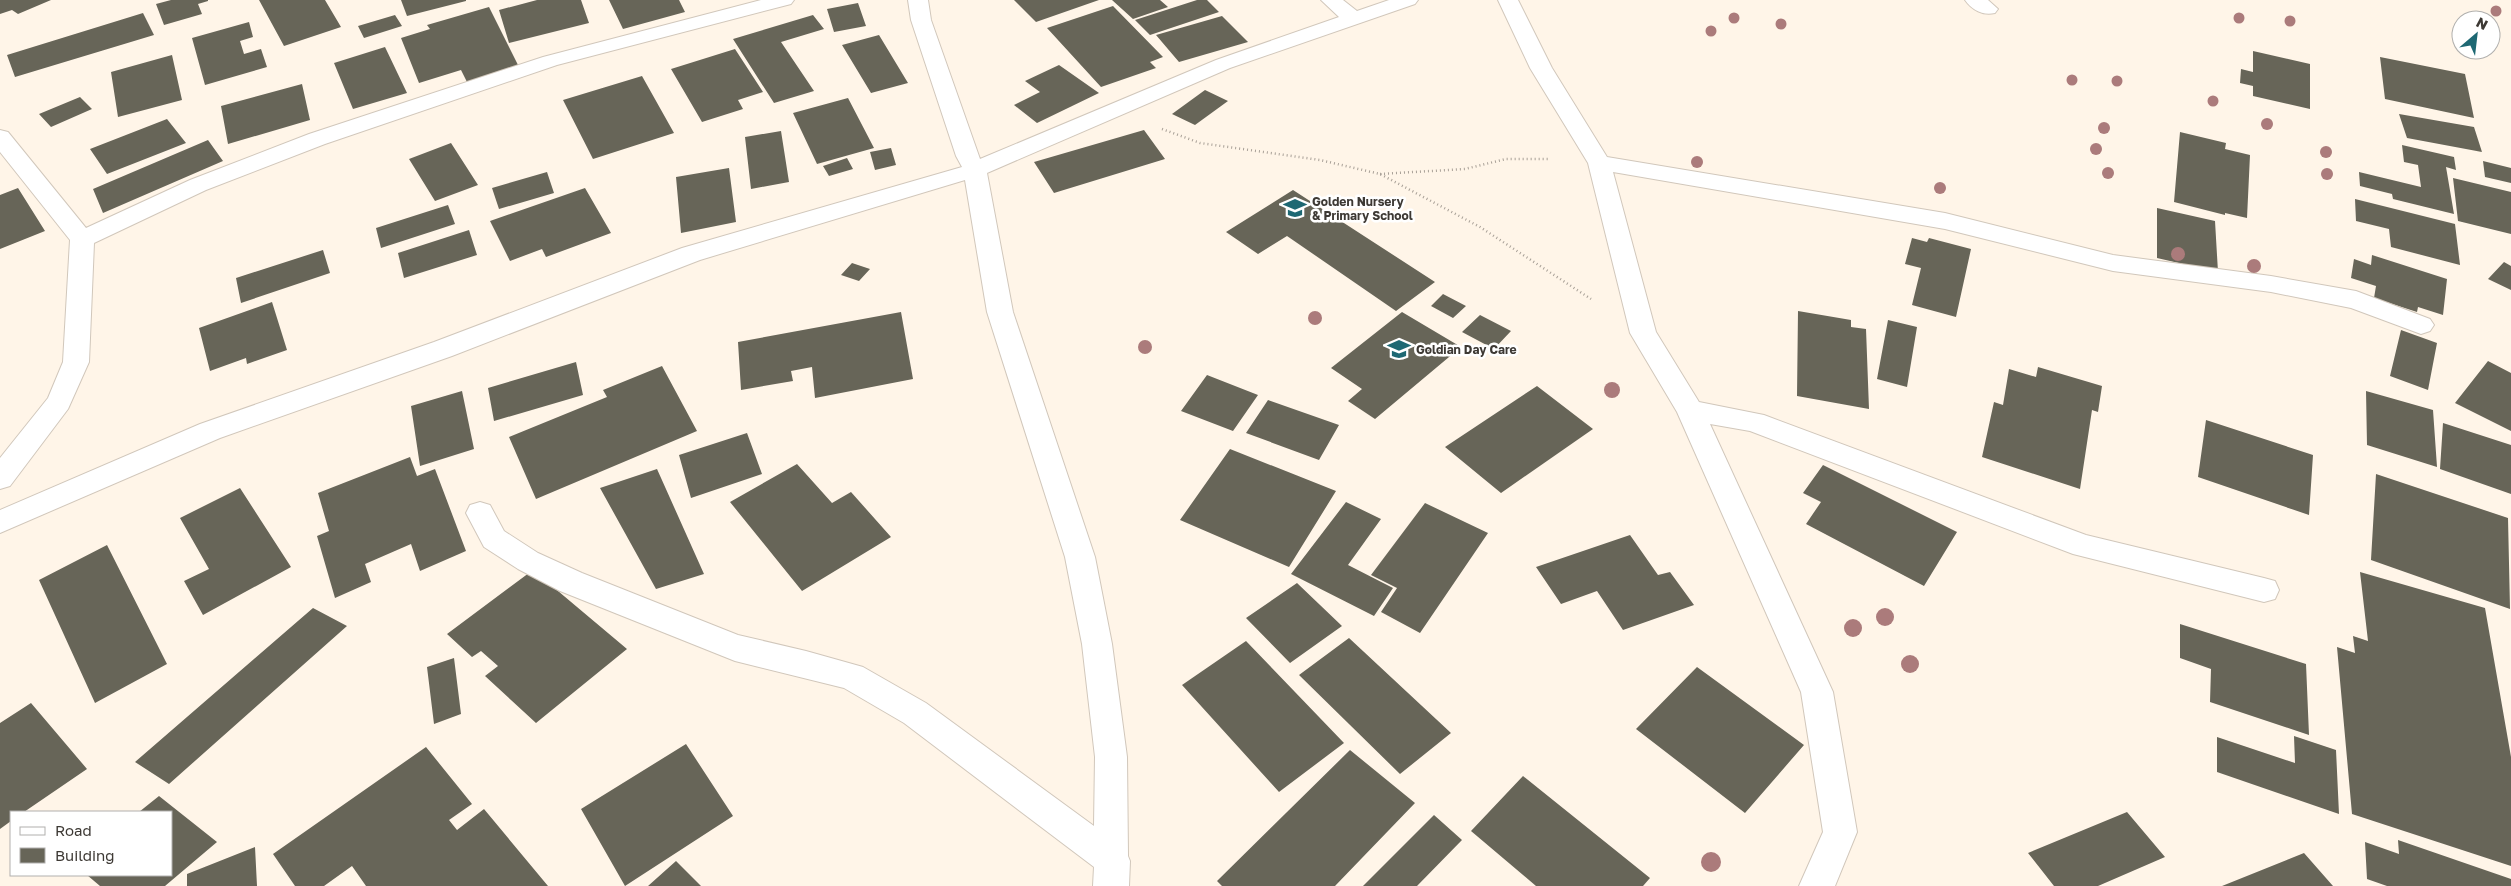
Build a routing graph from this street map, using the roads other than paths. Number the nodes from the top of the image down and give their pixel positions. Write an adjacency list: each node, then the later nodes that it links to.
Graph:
1 (784, 0): 10 (street)
2 (918, 0): 9 (street)
3 (1331, 0): 6 (street)
4 (1408, 0): 6 (street)
5 (1508, 0): 8 (street)
6 (1353, 18): 9 (street)
7 (0, 137): 10 (street)
8 (1599, 163): 11 (street); 12 (street)
9 (975, 170): 15 (street); 17 (street)
10 (82, 238): 13 (street)
11 (2421, 325)
12 (1690, 410): 16 (street); 18 (street)
13 (0, 478)
14 (480, 513): 17 (street)
15 (0, 522)
16 (2264, 590)
17 (1112, 874)
18 (1817, 886)

